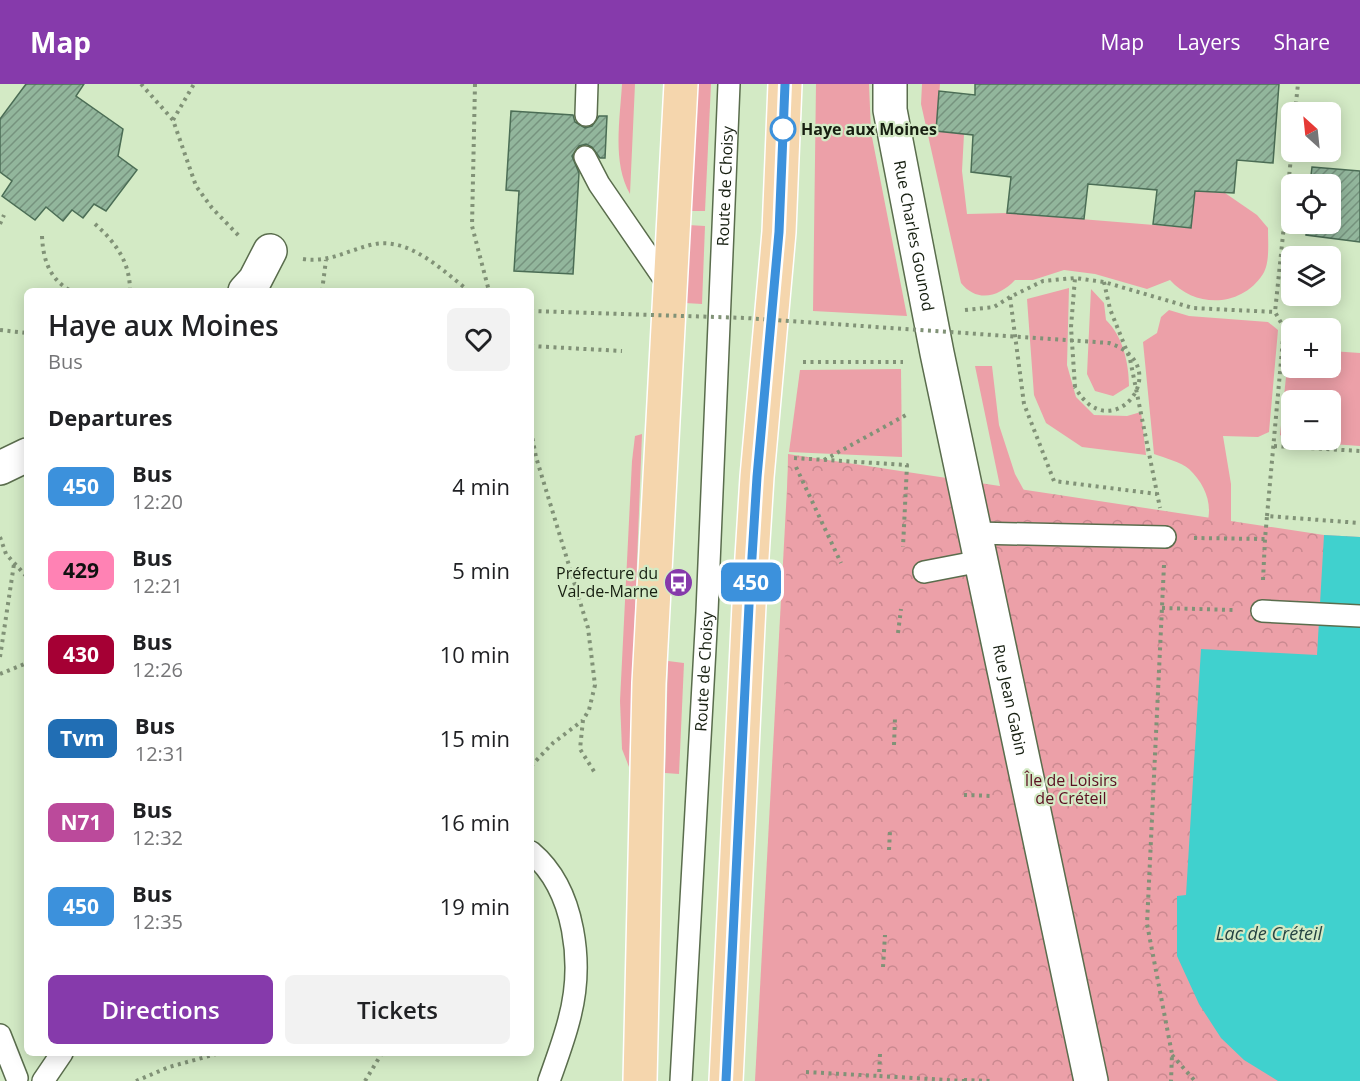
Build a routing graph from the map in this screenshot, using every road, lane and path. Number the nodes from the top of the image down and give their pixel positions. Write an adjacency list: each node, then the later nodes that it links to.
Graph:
1 (141, 84): 12 (path)
2 (194, 84): 12 (path)
3 (475, 84): 29 (path)
4 (587, 84): 11 (lane)
5 (681, 84): 23 (main road)
6 (729, 84): 94 (lane, Route de Choisy)
7 (785, 84): 95 (main road)
8 (890, 84): 42 (street, Rue Charles Gounod)
9 (1298, 84): 10 (path)
10 (1296, 102)
11 (586, 115)
12 (173, 120): 19 (path)
13 (585, 157): 23 (lane)
14 (1291, 162): 33 (path)
15 (4, 215): 16 (path)
16 (0, 224)
17 (95, 224): 25 (path)
18 (42, 236): 24 (path)
19 (271, 249): 20 (path); 26 (street)
20 (326, 260): 27 (path); 28 (path)
21 (1075, 278): 22 (path); 30 (path); 36 (path, bridge)
22 (1104, 282): 33 (path); 51 (path)
23 (669, 286): 93 (main road)
24 (66, 288)
25 (130, 288)
26 (248, 288)
27 (322, 288)
28 (465, 288)
29 (488, 288)
30 (1010, 297): 31 (path); 51 (path)
31 (958, 310)
32 (534, 311): 39 (path, bridge)
33 (1275, 312): 45 (path)
34 (0, 330): 35 (path)
35 (24, 333)
36 (1072, 340)
37 (1072, 340): 38 (path, bridge)
38 (1072, 340)
39 (1072, 340)
40 (534, 346): 41 (path)
41 (622, 351)
42 (924, 357): 43 (path); 57 (street, Rue Jean Gabin)
43 (793, 362)
44 (906, 415): 49 (path)
45 (1274, 446): 47 (path); 52 (path)
46 (534, 447): 71 (path)
47 (1360, 451)
48 (24, 456): 50 (street)
49 (823, 460): 56 (path); 59 (path)
50 (0, 468)
51 (1157, 494): 55 (path)
52 (1267, 516): 53 (path); 55 (path)
53 (1360, 523)
54 (0, 537): 58 (path)
55 (1165, 537): 57 (lane); 82 (path)
56 (903, 547)
57 (978, 547): 61 (lane); 98 (street, Rue Jean Gabin)
58 (2, 549): 60 (path)
59 (841, 563)
60 (14, 564): 62 (path); 67 (path)
61 (924, 572)
62 (24, 574)
63 (901, 609): 66 (path)
64 (1262, 611): 65 (lane)
65 (1360, 616)
66 (898, 633)
67 (0, 657)
68 (24, 664): 69 (path)
69 (0, 674)
70 (896, 718): 72 (path)
71 (583, 720): 73 (path); 74 (path)
72 (894, 745)
73 (534, 763)
74 (596, 774)
75 (890, 831): 76 (path)
76 (889, 850)
77 (534, 855): 92 (lane)
78 (885, 935): 79 (path)
79 (884, 967)
80 (0, 1035): 88 (lane)
81 (880, 1054): 87 (path)
82 (1172, 1054): 99 (path); 100 (path)
83 (60, 1056): 89 (lane)
84 (209, 1056): 90 (path)
85 (380, 1056): 91 (path)
86 (806, 1072): 87 (path)
87 (879, 1076): 96 (path)
88 (13, 1079): 89 (lane)
89 (42, 1081)
90 (136, 1081)
91 (365, 1081)
92 (549, 1081)
93 (640, 1081)
94 (681, 1081)
95 (726, 1081)
96 (964, 1081): 97 (path)
97 (990, 1081)
98 (1091, 1081)
99 (1171, 1081)
100 (1195, 1081)

